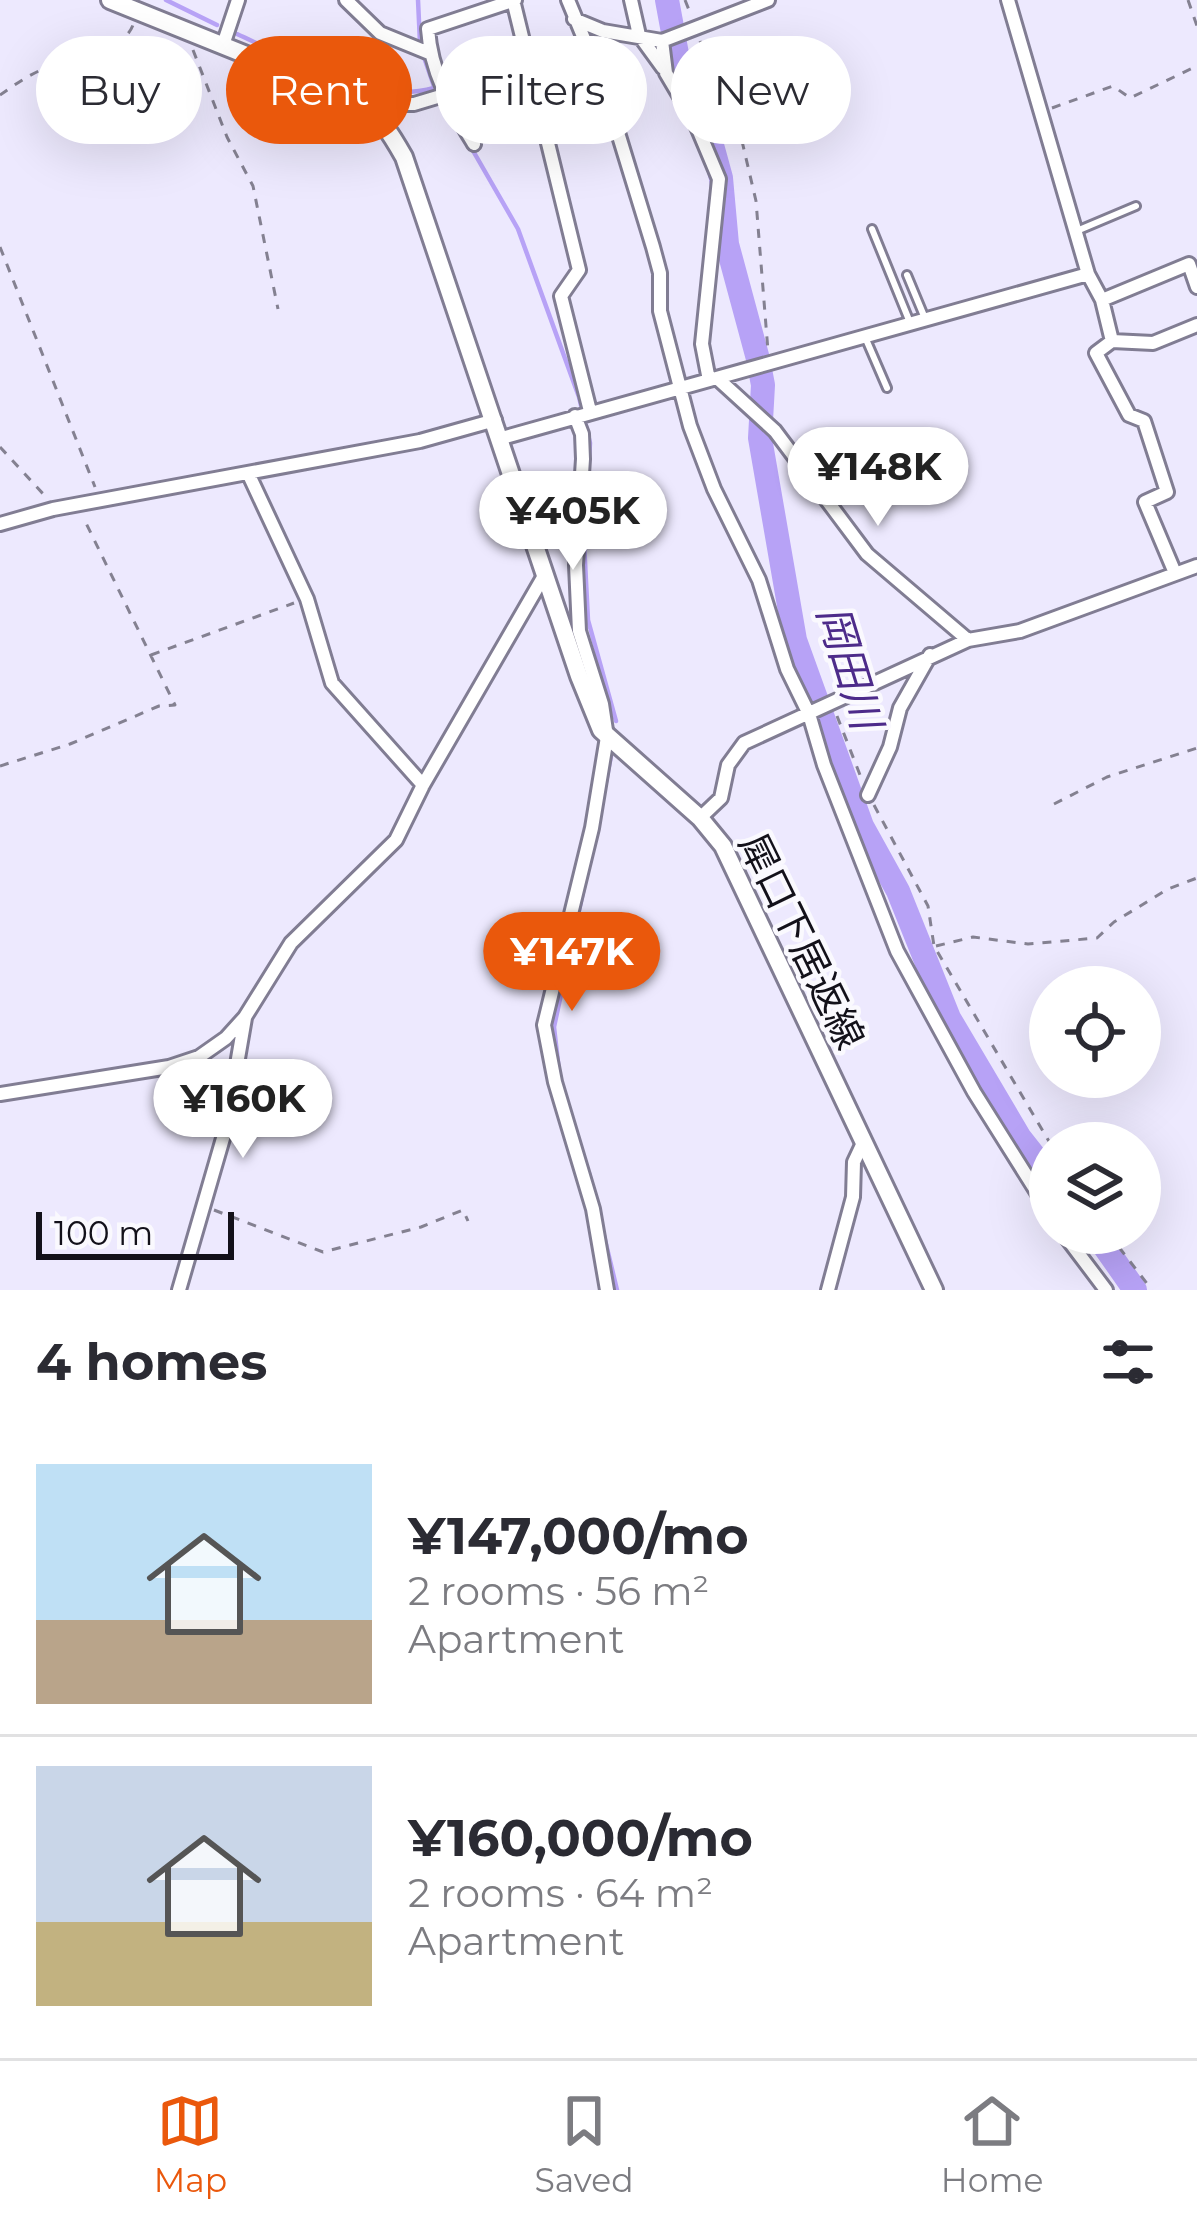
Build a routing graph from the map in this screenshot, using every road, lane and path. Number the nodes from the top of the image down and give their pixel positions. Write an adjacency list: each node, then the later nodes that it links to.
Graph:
1 (110, 0): 11 (main road, 犀口下居返線)
2 (238, 0): 18 (street)
3 (346, 0): 20 (street)
4 (514, 0): 20 (street); 45 (street)
5 (568, 0): 12 (street)
6 (631, 0): 16 (street)
7 (686, 0): 14 (path)
8 (768, 0): 14 (street)
9 (1008, 0): 25 (street)
10 (1188, 0): 13 (path)
11 (140, 11): 15 (main road, 犀口下居返線); 24 (path)
12 (574, 19): 16 (street); 44 (street)
13 (1197, 26)
14 (692, 28): 17 (street); 41 (path)
15 (189, 32): 18 (main road, 犀口下居返線); 35 (path)
16 (639, 35): 17 (street); 22 (street)
17 (662, 41): 22 (street)
18 (223, 45): 19 (main road, 犀口下居返線)
19 (226, 46)
20 (422, 52): 23 (street)
21 (1197, 65): 25 (path)
22 (666, 73): 42 (street)
23 (436, 91)
24 (0, 94)
25 (1041, 112): 29 (street)
26 (396, 144): 47 (main road, 犀口下居返線)
27 (1136, 206): 29 (lane)
28 (872, 229): 37 (lane)
29 (1076, 231): 31 (street)
30 (0, 247): 50 (path)
31 (1088, 274): 34 (street); 36 (street)
32 (907, 275): 36 (lane)
33 (1197, 287): 34 (street)
34 (1102, 300): 40 (street)
35 (278, 309)
36 (926, 320): 37 (street)
37 (910, 324): 39 (street)
38 (1197, 326): 40 (street)
39 (865, 337): 41 (street); 43 (lane)
40 (1112, 341): 56 (street)
41 (769, 364): 42 (street)
42 (713, 379): 44 (street); 58 (street)
43 (887, 388)
44 (678, 390): 45 (street); 62 (street)
45 (590, 411): 46 (street)
46 (575, 416): 47 (street); 63 (street)
47 (498, 429): 49 (street); 55 (main road, 犀口下居返線)
48 (0, 447): 52 (path)
49 (249, 475): 50 (street); 57 (street)
50 (100, 500): 51 (street)
51 (77, 505): 52 (street); 60 (path)
52 (53, 509): 53 (street)
53 (0, 524)
54 (1197, 566): 56 (street)
55 (545, 573): 63 (main road, 犀口下居返線); 66 (street)
56 (1175, 573): 58 (street)
57 (307, 599): 60 (path); 66 (street)
58 (968, 640): 59 (street)
59 (929, 655): 61 (street); 67 (street)
60 (149, 656): 65 (path)
61 (830, 704): 62 (street); 67 (path)
62 (809, 714): 69 (street); 76 (street)
63 (608, 736): 69 (main road, 犀口下居返線); 82 (street)
64 (1197, 748): 68 (path)
65 (0, 766)
66 (422, 785): 72 (street)
67 (868, 795): 71 (path)
68 (1054, 804)
69 (700, 818): 75 (main road, 犀口下居返線)
70 (1197, 878): 71 (path)
71 (934, 946): 74 (path)
72 (245, 1017): 73 (street); 77 (street)
73 (0, 1094)
74 (1038, 1122)
75 (862, 1145): 83 (street); 84 (main road, 犀口下居返線)
76 (1029, 1180)
77 (206, 1207): 78 (path); 81 (street)
78 (468, 1221)
79 (1079, 1254): 85 (street)
80 (1124, 1254): 86 (path)
81 (179, 1290)
82 (607, 1290)
83 (829, 1290)
84 (934, 1290)
85 (1106, 1290)
86 (1152, 1290)

